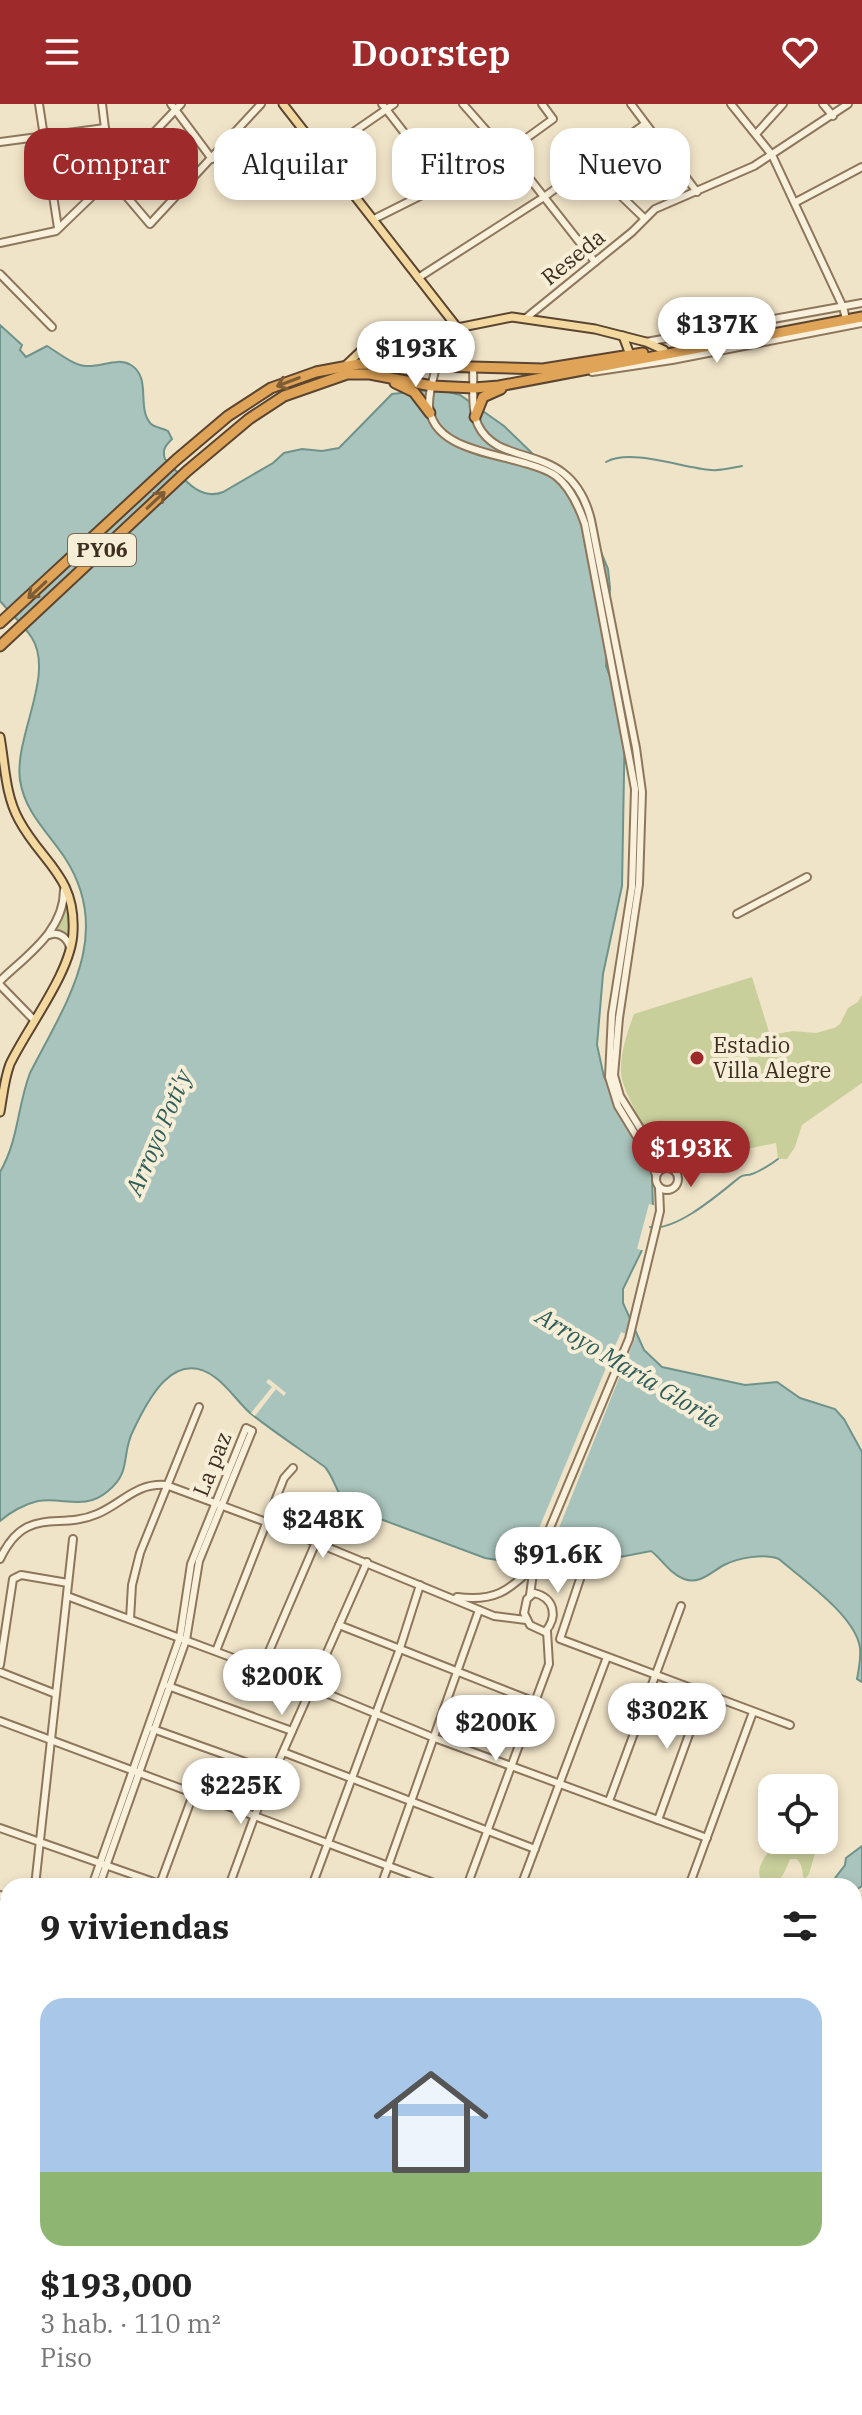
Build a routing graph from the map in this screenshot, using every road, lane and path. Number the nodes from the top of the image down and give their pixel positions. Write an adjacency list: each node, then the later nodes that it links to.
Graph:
1 (39, 104): 17 (street)
2 (102, 104): 18 (street)
3 (261, 104): 30 (street)
4 (283, 104): 20 (main road)
5 (394, 104): 14 (street)
6 (463, 104): 23 (street)
7 (542, 104): 25 (street)
8 (631, 104): 16 (street)
9 (731, 104): 26 (street)
10 (783, 104): 26 (street)
11 (823, 104): 15 (street)
12 (848, 104): 15 (street, Reseda)
13 (175, 106): 19 (street); 30 (street)
14 (384, 107): 21 (street); 22 (street)
15 (833, 116): 29 (street, Reseda)
16 (645, 124): 24 (street); 35 (street)
17 (43, 128)
18 (105, 128)
19 (155, 128)
20 (303, 128)
21 (356, 128)
22 (400, 128)
23 (485, 128)
24 (639, 128)
25 (534, 133)
26 (756, 134): 29 (street)
27 (24, 140): 28 (street)
28 (0, 142)
29 (772, 155): 35 (street, Reseda); 44 (street)
30 (212, 159): 32 (street)
31 (862, 167): 44 (street)
32 (198, 174)
33 (534, 185): 36 (street)
34 (550, 192): 36 (street)
35 (697, 192): 45 (street, Reseda)
36 (544, 197): 49 (street); 51 (street)
37 (54, 200): 47 (street)
38 (88, 200): 47 (street)
39 (130, 200): 40 (street)
40 (173, 200)
41 (359, 200): 46 (main road)
42 (412, 200): 46 (street)
43 (625, 200): 45 (street)
44 (796, 202): 53 (street)
45 (644, 218): 49 (street, Reseda)
46 (374, 219): 51 (main road)
47 (58, 228): 48 (street)
48 (0, 243)
49 (595, 262): 55 (street, Reseda)
50 (0, 274): 58 (street)
51 (418, 278): 57 (main road)
52 (862, 303): 53 (street)
53 (844, 311): 54 (highway, PY06); 60 (street); 62 (highway, PY06)
54 (862, 314): 63 (highway, PY06)
55 (526, 318): 57 (main road); 59 (main road)
56 (862, 323): 68 (street)
57 (456, 326): 61 (main road)
58 (52, 327)
59 (623, 336): 60 (main road); 63 (main road)
60 (646, 342): 62 (main road)
61 (369, 346): 64 (main road); 67 (main road)
62 (664, 350): 63 (highway, PY06)
63 (631, 358): 66 (highway, PY06); 68 (highway, PY06)
64 (367, 364): 65 (highway, PY06); 67 (highway)
65 (436, 367): 66 (highway, PY06); 71 (street)
66 (473, 369): 72 (street)
67 (346, 370): 69 (highway, PY06); 75 (highway, PY06, one-way to 75); 76 (highway, PY06, one-way to 67)
68 (568, 373): 70 (highway, PY06)
69 (377, 376): 71 (highway, PY06); 73 (highway)
70 (536, 378): 72 (highway, PY06); 74 (highway)
71 (432, 386): 72 (highway, PY06); 73 (street)
72 (474, 388): 74 (street)
73 (430, 413): 89 (street)
74 (475, 417): 88 (street)
75 (3, 621)
76 (14, 632): 77 (highway, PY06); 78 (highway)
77 (0, 646)
78 (0, 656)
79 (0, 737): 81 (main road)
80 (807, 877): 82 (street)
81 (63, 882): 83 (street); 84 (main road)
82 (737, 914)
83 (46, 937): 84 (street); 85 (street)
84 (70, 948): 86 (main road)
85 (0, 983): 86 (street)
86 (34, 1020): 87 (main road)
87 (0, 1112)
88 (665, 1168): 89 (street); 91 (street)
89 (656, 1175): 90 (street)
90 (659, 1188): 91 (street); 92 (street)
91 (670, 1190): 92 (street)
92 (660, 1211): 103 (street)
93 (199, 1407): 95 (street)
94 (293, 1468): 97 (street)
95 (166, 1485): 96 (street); 100 (street); 115 (street)
96 (219, 1504): 96 (street, La paz); 97 (street); 120 (street, La paz)
97 (266, 1522): 99 (street); 121 (street)
98 (73, 1539): 105 (street)
99 (316, 1542): 102 (street); 125 (street)
100 (0, 1559)
101 (586, 1561): 111 (street)
102 (367, 1562): 106 (street); 118 (street)
103 (534, 1566): 104 (street); 108 (street)
104 (533, 1580): 107 (street); 109 (street)
105 (68, 1583): 110 (street); 124 (street)
106 (420, 1585): 108 (street); 122 (street)
107 (540, 1594): 109 (street); 111 (street)
108 (445, 1595): 113 (street)
109 (530, 1595): 114 (street)
110 (67, 1596): 115 (street); 132 (street)
111 (561, 1605): 119 (street); 123 (street)
112 (681, 1606): 128 (street)
113 (479, 1610): 116 (street); 127 (street)
114 (524, 1610): 116 (street); 117 (street)
115 (130, 1619): 120 (street)
116 (513, 1619): 117 (street)
117 (526, 1620): 119 (street)
118 (339, 1625): 122 (street); 130 (street)
119 (545, 1631): 133 (street)
120 (183, 1638): 121 (street); 129 (street, La paz)
121 (216, 1651): 125 (street)
122 (399, 1651): 127 (street); 135 (street)
123 (607, 1657): 128 (street); 147 (street)
124 (0, 1665)
125 (261, 1670): 130 (street)
126 (0, 1672): 132 (street)
127 (457, 1672): 133 (street); 140 (street)
128 (656, 1675): 131 (street); 150 (street)
129 (167, 1686): 138 (street, La paz); 139 (street)
130 (311, 1687): 135 (street); 139 (street)
131 (704, 1693): 134 (street); 152 (street)
132 (56, 1694): 141 (street)
133 (535, 1702): 143 (street)
134 (753, 1712): 137 (street); 155 (street)
135 (374, 1714): 140 (street); 146 (street)
136 (0, 1721): 141 (street)
137 (790, 1725)
138 (152, 1728): 144 (street, La paz); 145 (street)
139 (292, 1731): 142 (street)
140 (432, 1737): 143 (street); 149 (street)
141 (50, 1740): 144 (street); 156 (street)
142 (283, 1752): 145 (street); 146 (street)
143 (511, 1765): 147 (street); 154 (street)
144 (137, 1772): 148 (street); 159 (street, La paz)
145 (273, 1772): 151 (street)
146 (351, 1778): 149 (street); 157 (street)
147 (560, 1783): 150 (street); 158 (street)
148 (194, 1792): 151 (street); 165 (street)
149 (411, 1801): 154 (street); 160 (street)
150 (609, 1801): 152 (street)
151 (255, 1815): 157 (street); 166 (street)
152 (658, 1820): 155 (street)
153 (0, 1828): 156 (street)
154 (489, 1831): 158 (street); 170 (street)
155 (707, 1838): 172 (street)
156 (38, 1841): 159 (street); 161 (street)
157 (328, 1842): 160 (street); 167 (street)
158 (535, 1849): 171 (street)
159 (104, 1863): 162 (street, La paz); 163 (street, La paz); 164 (street)
160 (389, 1866): 168 (street); 169 (street)
161 (36, 1878)
162 (96, 1878)
163 (101, 1878)
164 (144, 1878)
165 (164, 1878)
166 (232, 1878)
167 (315, 1878)
168 (384, 1878)
169 (421, 1878)
170 (470, 1878)
171 (524, 1878)
172 (692, 1878)

